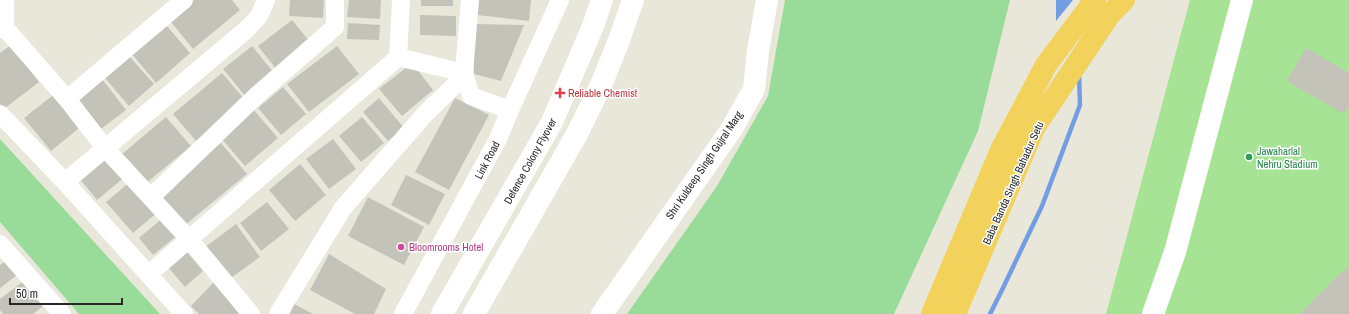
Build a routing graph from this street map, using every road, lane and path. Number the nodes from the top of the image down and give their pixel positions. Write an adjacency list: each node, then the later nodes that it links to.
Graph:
1 (5, 0): 14 (street)
2 (184, 0): 17 (street)
3 (266, 0): 20 (street)
4 (335, 0): 22 (street)
5 (401, 0): 15 (street)
6 (470, 0): 16 (street)
7 (560, 0): 18 (street, Link Road)
8 (602, 0): 31 (main road, Defence Colony Flyover)
9 (633, 0): 32 (main road)
10 (767, 0): 33 (main road, Shri Kuldeep Singh Gujral Marg)
11 (1095, 0): 34 (highway, Baba Banda Singh Bahadur Setu)
12 (1124, 0): 35 (highway, Baba Banda Singh Bahadur Setu)
13 (1242, 0): 36 (main road)
14 (3, 28): 17 (street)
15 (398, 57): 16 (street); 23 (street)
16 (464, 72): 18 (street); 29 (street)
17 (67, 99): 20 (street)
18 (510, 110): 30 (street, Link Road)
19 (0, 114): 21 (street)
20 (105, 148): 21 (street); 22 (street)
21 (65, 182): 25 (street)
22 (151, 197): 23 (street)
23 (189, 239): 25 (street); 28 (street)
24 (0, 244): 26 (street)
25 (149, 274): 27 (street)
26 (62, 314)
27 (184, 314)
28 (251, 314)
29 (278, 314)
30 (403, 314)
31 (442, 314)
32 (474, 314)
33 (602, 314)
34 (932, 314)
35 (955, 314)
36 (1153, 314)

